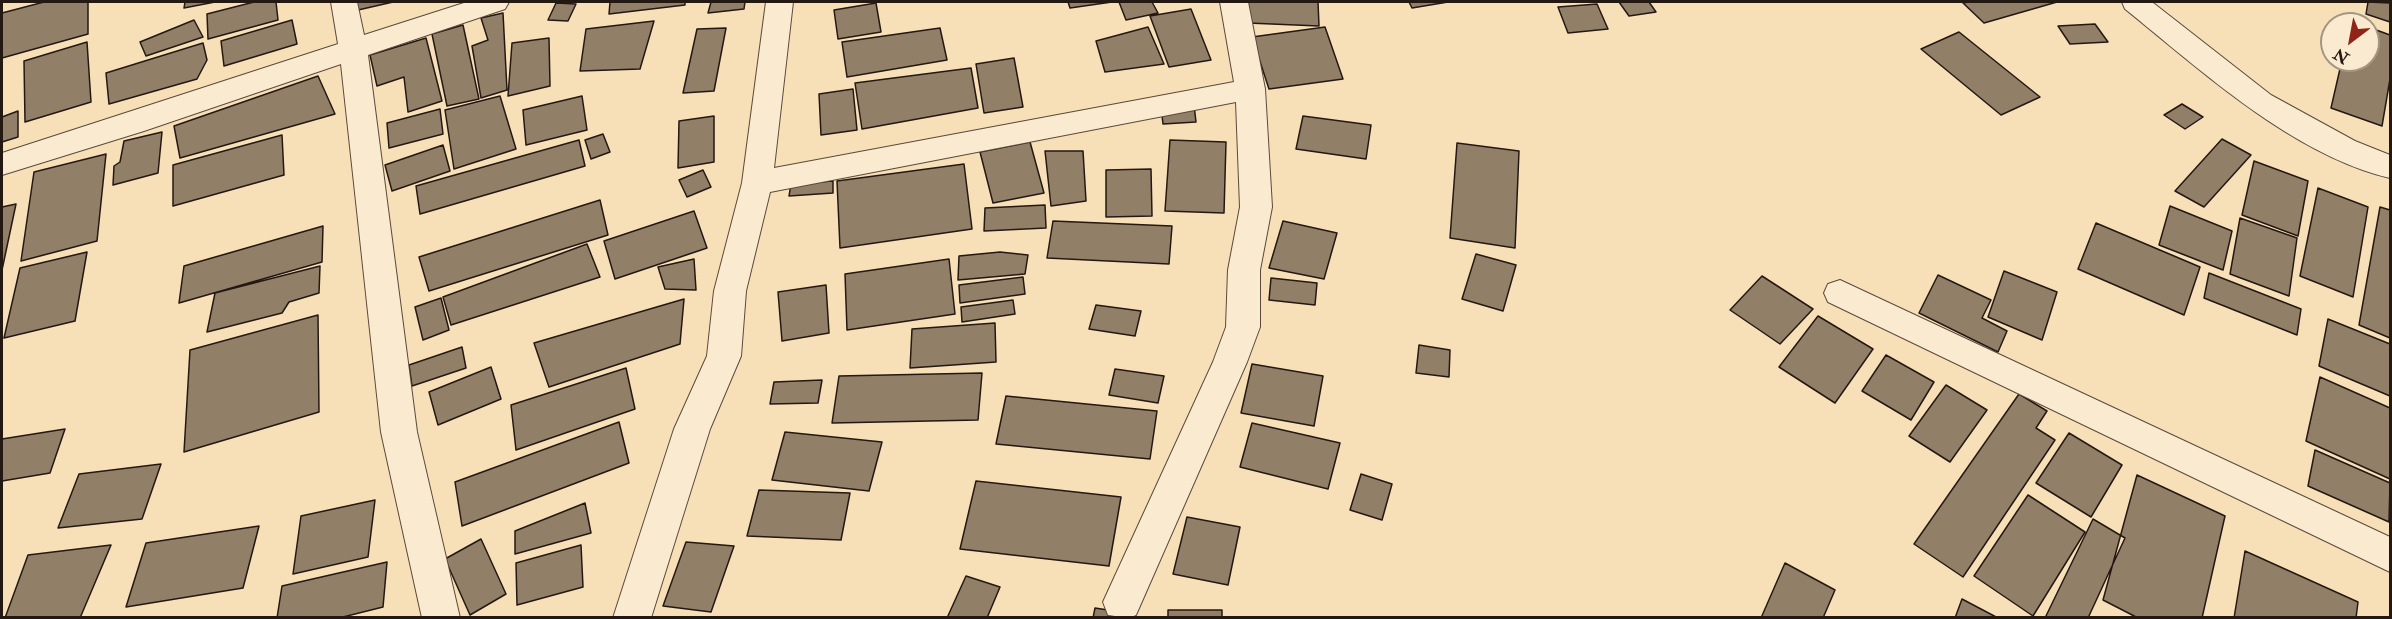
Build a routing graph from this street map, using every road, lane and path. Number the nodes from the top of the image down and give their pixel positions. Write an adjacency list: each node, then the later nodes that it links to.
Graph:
1 (344, 2): 6 (street)
2 (495, 2): 6 (street)
3 (779, 2): 10 (street)
4 (1234, 2): 7 (street)
5 (2135, 2): 9 (street)
6 (353, 49): 8 (street); 14 (street)
7 (1250, 89): 10 (street); 13 (street)
8 (2, 164)
9 (2391, 167)
10 (757, 183): 15 (street)
11 (1840, 293): 12 (street)
12 (2391, 555)
13 (1122, 602)
14 (441, 618)
15 (632, 618)

